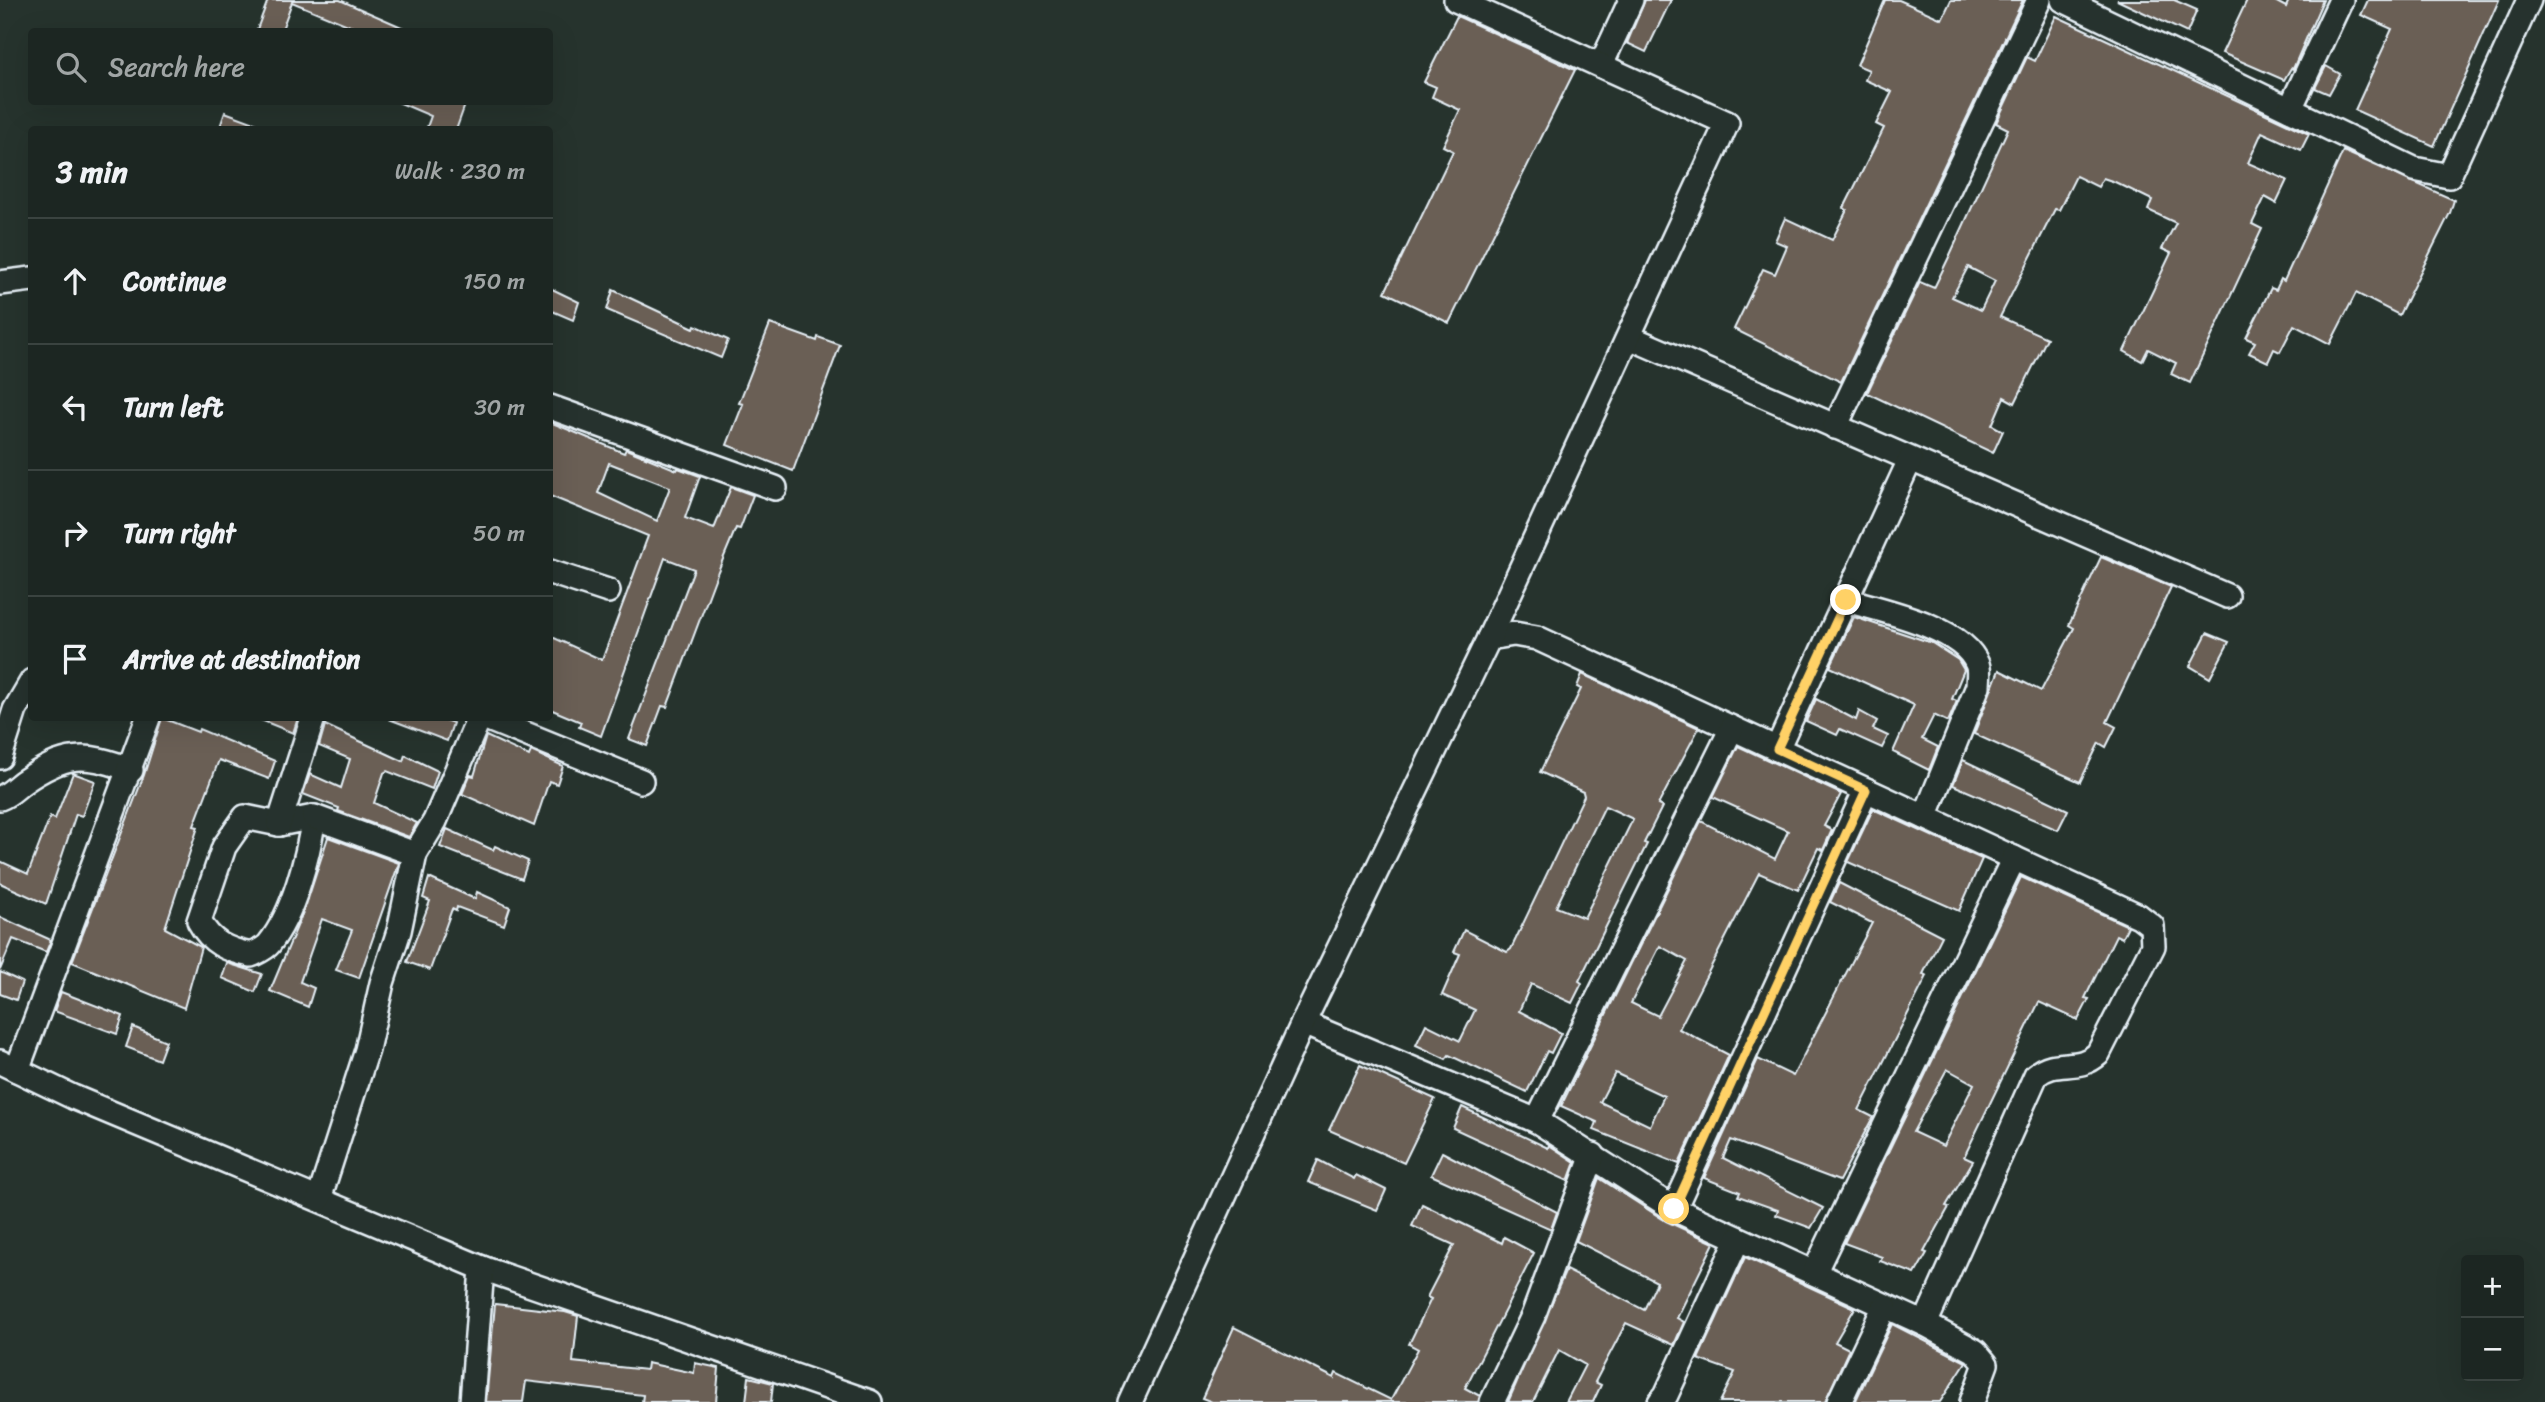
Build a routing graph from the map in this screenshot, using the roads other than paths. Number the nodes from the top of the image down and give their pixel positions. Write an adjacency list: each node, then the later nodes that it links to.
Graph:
1 (1457, 0): 7 (street)
2 (1631, 0): 7 (street)
3 (2039, 0): 11 (street)
4 (2063, 0): 8 (street)
5 (2341, 0): 8 (street)
6 (2529, 0): 8 (street)
7 (1601, 65): 9 (street)
8 (2290, 109)
9 (1629, 337): 11 (street); 18 (street)
10 (553, 408): 13 (street)
11 (1835, 427): 12 (street)
12 (1910, 460): 16 (street); 17 (street)
13 (775, 488)
14 (553, 573): 15 (street)
15 (608, 591)
16 (2227, 596)
17 (1846, 600): 25 (street); 32 (street)
18 (1489, 638): 24 (street); 36 (street)
19 (28, 688): 26 (street)
20 (147, 721): 27 (street)
21 (312, 721): 33 (street)
22 (478, 721): 34 (street)
23 (493, 721): 28 (street)
24 (1732, 728): 25 (street); 38 (street)
25 (1777, 749): 29 (street)
26 (0, 757)
27 (131, 770): 30 (street); 37 (street)
28 (641, 781)
29 (1866, 790): 32 (street); 41 (street)
30 (0, 798)
31 (314, 817): 33 (street); 33 (street); 34 (street)
32 (1925, 817): 35 (street)
33 (279, 824)
34 (415, 854): 40 (street)
35 (2014, 858): 44 (street); 46 (street)
36 (1303, 1023): 38 (street); 49 (street)
37 (8, 1066): 40 (street)
38 (1536, 1121): 39 (street)
39 (1593, 1155): 41 (street); 50 (street)
40 (319, 1199): 43 (street)
41 (1674, 1209): 42 (street)
42 (1738, 1239): 44 (street); 51 (street)
43 (482, 1268): 47 (street); 48 (street)
44 (1814, 1273): 45 (street)
45 (1885, 1306): 46 (street); 52 (street)
46 (1925, 1324): 53 (street)
47 (472, 1402)
48 (870, 1402)
49 (1130, 1402)
50 (1492, 1402)
51 (1660, 1402)
52 (1839, 1402)
53 (1972, 1402)

